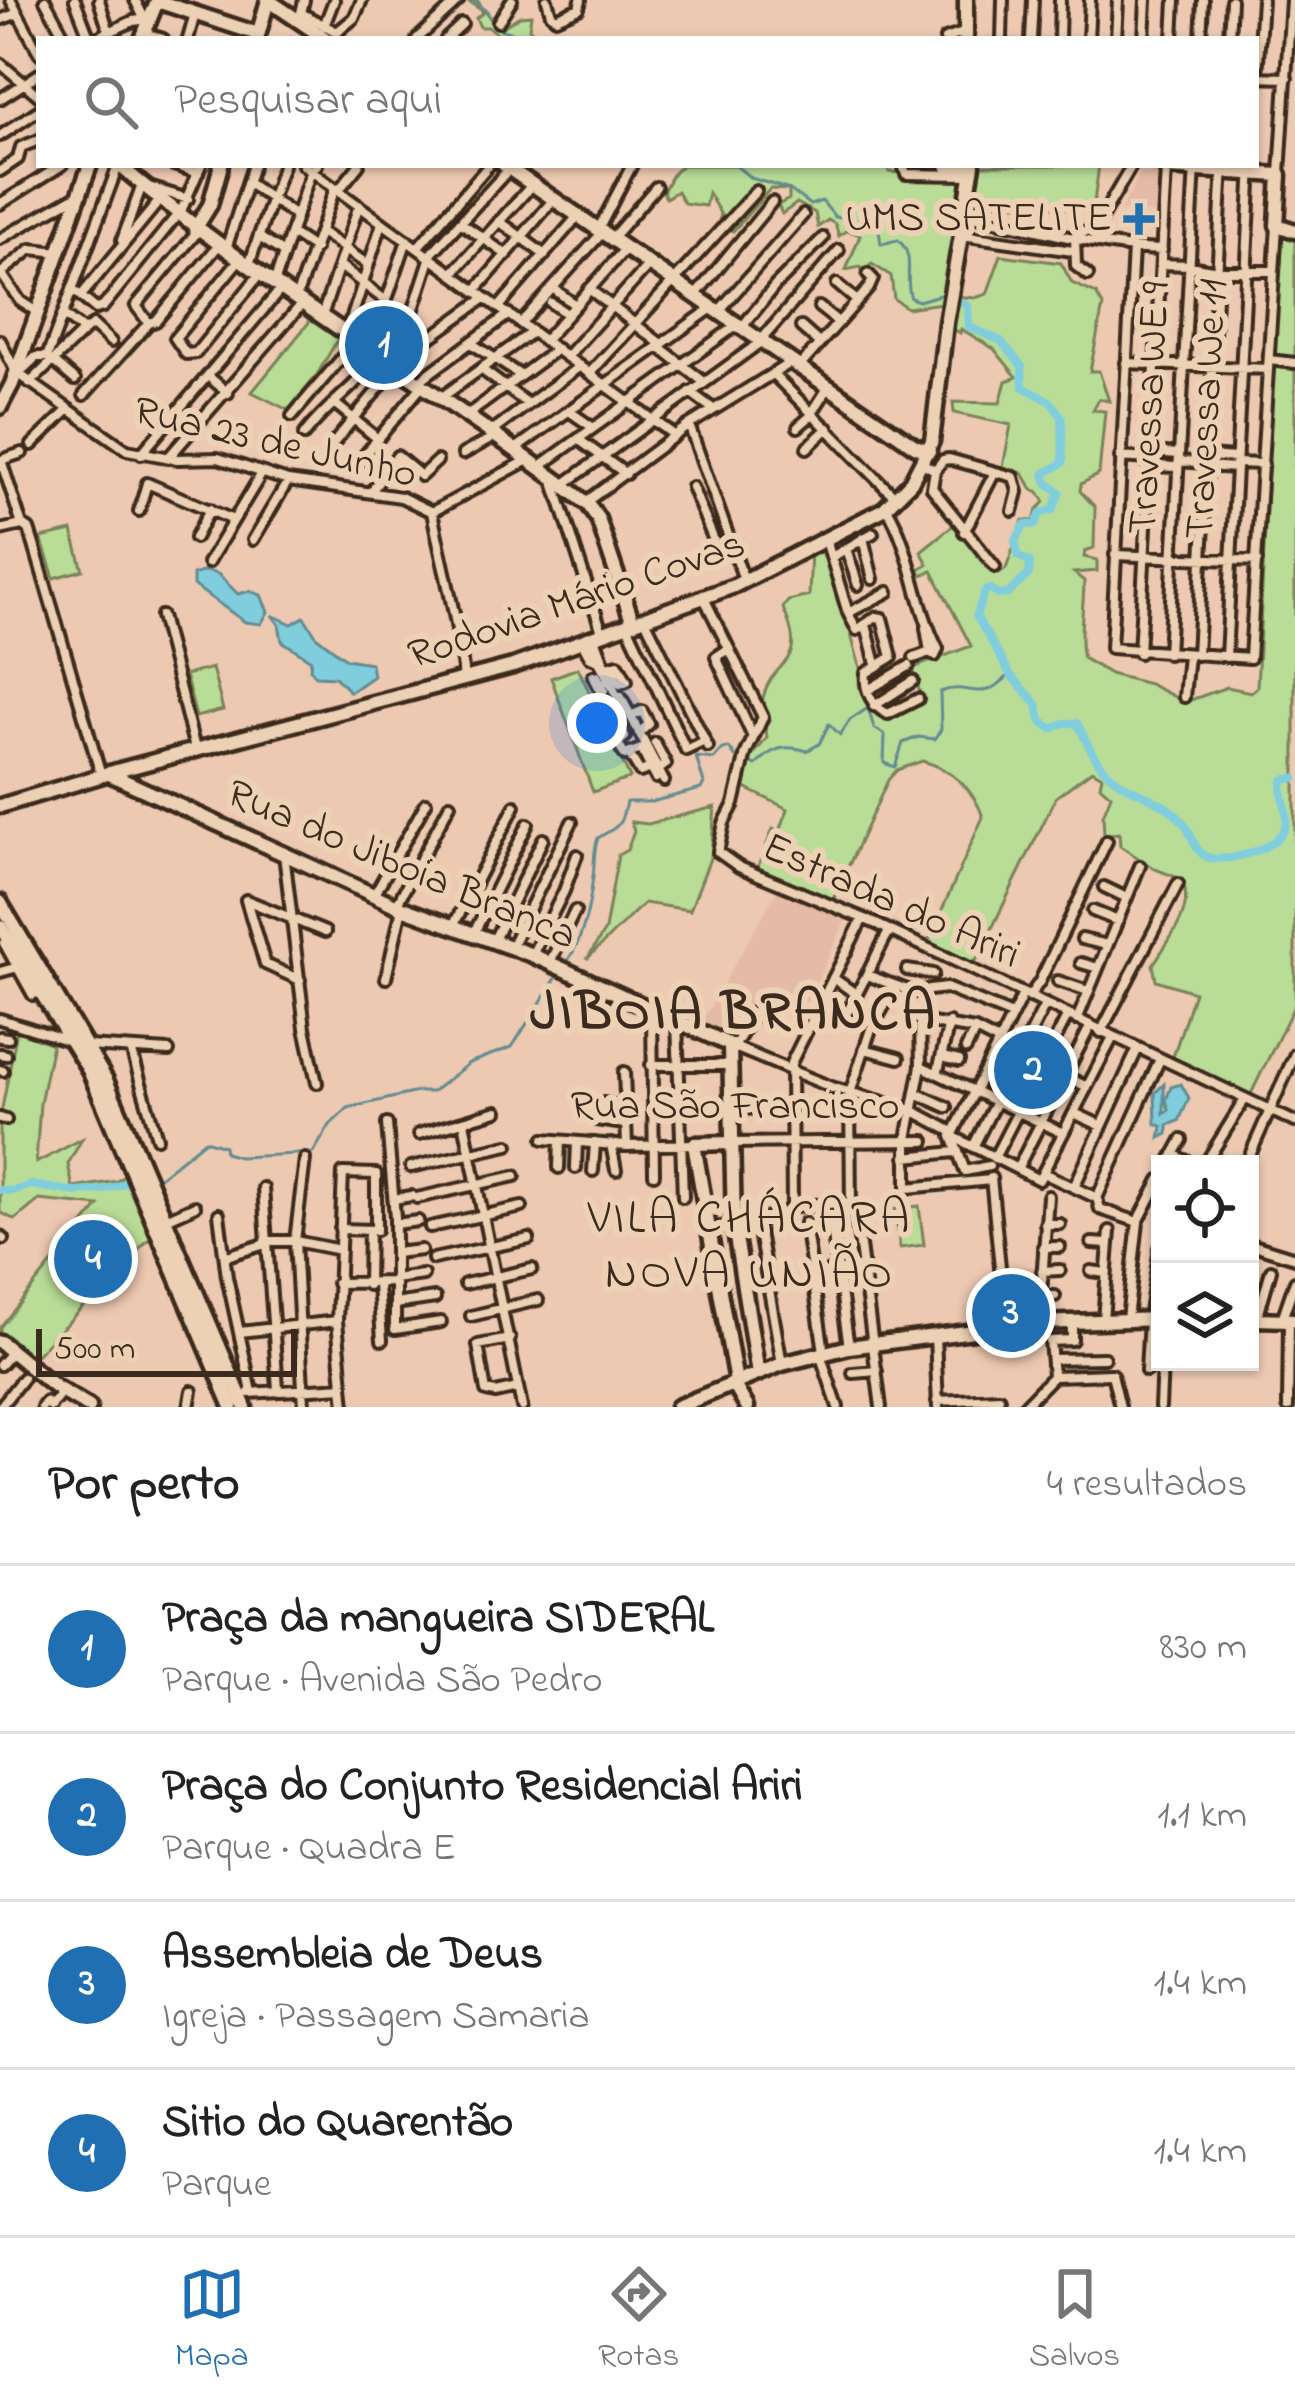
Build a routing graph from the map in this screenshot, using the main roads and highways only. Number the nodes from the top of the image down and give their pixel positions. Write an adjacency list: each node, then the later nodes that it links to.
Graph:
1 (268, 0): 6 (main road); 8 (main road)
2 (968, 0): 9 (main road)
3 (157, 1): 4 (main road); 5 (main road)
4 (189, 8): 7 (main road)
5 (145, 27)
6 (329, 33)
7 (255, 36)
8 (260, 36)
9 (965, 36)
10 (89, 168): 20 (main road)
11 (122, 168): 19 (main road)
12 (222, 168): 19 (main road)
13 (507, 168): 21 (main road)
14 (970, 168): 21 (main road, Rodovia Mário Covas); 21 (main road, Rodovia Mário Covas)
15 (1195, 168): 16 (main road)
16 (1223, 168): 17 (main road)
17 (1251, 169): 18 (main road)
18 (1295, 231)
19 (199, 232): 24 (main road)
20 (0, 407)
21 (928, 459): 22 (main road, Rodovia Mário Covas)
22 (890, 501): 23 (main road, Rodovia Mário Covas); 23 (main road, Rodovia Mário Covas)
23 (809, 546): 24 (main road, Rodovia Mário Covas); 24 (main road, Rodovia Mário Covas)
24 (634, 622): 25 (main road, Rodovia Mário Covas)
25 (591, 638): 26 (main road, Rodovia Mário Covas); 26 (main road, Rodovia Mário Covas)
26 (461, 678): 27 (main road, Rodovia Mário Covas); 27 (main road, Rodovia Mário Covas)
27 (111, 772): 28 (main road, Rodovia Mário Covas); 33 (main road, Rua do Jiboia Branca)
28 (61, 785): 29 (main road); 29 (main road, Rodovia Mário Covas)
29 (0, 803)
30 (0, 902): 32 (main road)
31 (0, 926): 32 (main road)
32 (84, 1047): 34 (main road)
33 (730, 1143): 39 (main road); 40 (main road, Rua São Francisco)
34 (143, 1184): 41 (main road); 41 (main road)
35 (1151, 1319): 39 (main road)
36 (1259, 1319): 37 (main road)
37 (1289, 1320)
38 (2, 1354): 42 (main road); 44 (main road)
39 (758, 1374): 40 (main road)
40 (734, 1383): 45 (main road); 46 (main road)
41 (242, 1400)
42 (51, 1401): 43 (main road)
43 (76, 1407)
44 (88, 1407)
45 (677, 1407)
46 (746, 1407)

